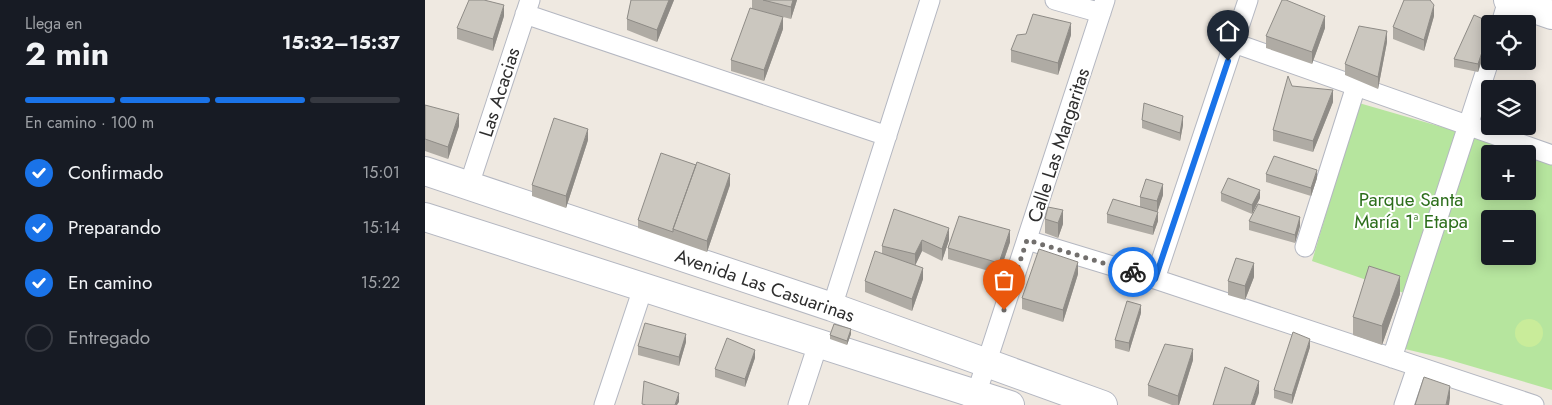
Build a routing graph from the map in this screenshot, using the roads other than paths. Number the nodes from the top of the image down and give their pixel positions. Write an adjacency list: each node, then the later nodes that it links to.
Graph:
1 (930, 0): 13 (street)
2 (1055, 0): 6 (street)
3 (1248, 0): 9 (street)
4 (1508, 0): 7 (street); 8 (street)
5 (527, 7): 13 (street); 16 (street, Las Acacias)
6 (1103, 7): 18 (street, Calle Las Margaritas)
7 (1552, 14)
8 (1504, 15)
9 (1234, 43): 11 (street); 20 (street)
10 (1486, 70): 12 (street)
11 (1356, 86): 12 (street); 19 (street)
12 (1469, 125): 14 (street); 24 (street)
13 (887, 136): 22 (street)
14 (1552, 154)
15 (425, 171): 16 (street, Avenida Las Casuarinas)
16 (469, 185): 22 (street, Avenida Las Casuarinas)
17 (425, 217): 21 (street, Avenida Las Casuarinas)
18 (1027, 240): 20 (street); 25 (street, Calle Las Margaritas)
19 (1305, 248)
20 (1155, 279): 24 (street)
21 (643, 288): 23 (street, Avenida Las Casuarinas); 28 (street)
22 (832, 307): 25 (street, Avenida Las Casuarinas)
23 (818, 344): 27 (street, Avenida Las Casuarinas); 29 (street)
24 (1392, 358): 26 (street)
25 (987, 362): 27 (street, Calle Las Margaritas); 31 (street, Avenida Las Casuarinas)
26 (1417, 367): 32 (street); 33 (street)
27 (975, 399): 30 (street, Avenida Las Casuarinas)
28 (604, 405)
29 (799, 405)
30 (1010, 405)
31 (1103, 405)
32 (1404, 405)
33 (1533, 405)

